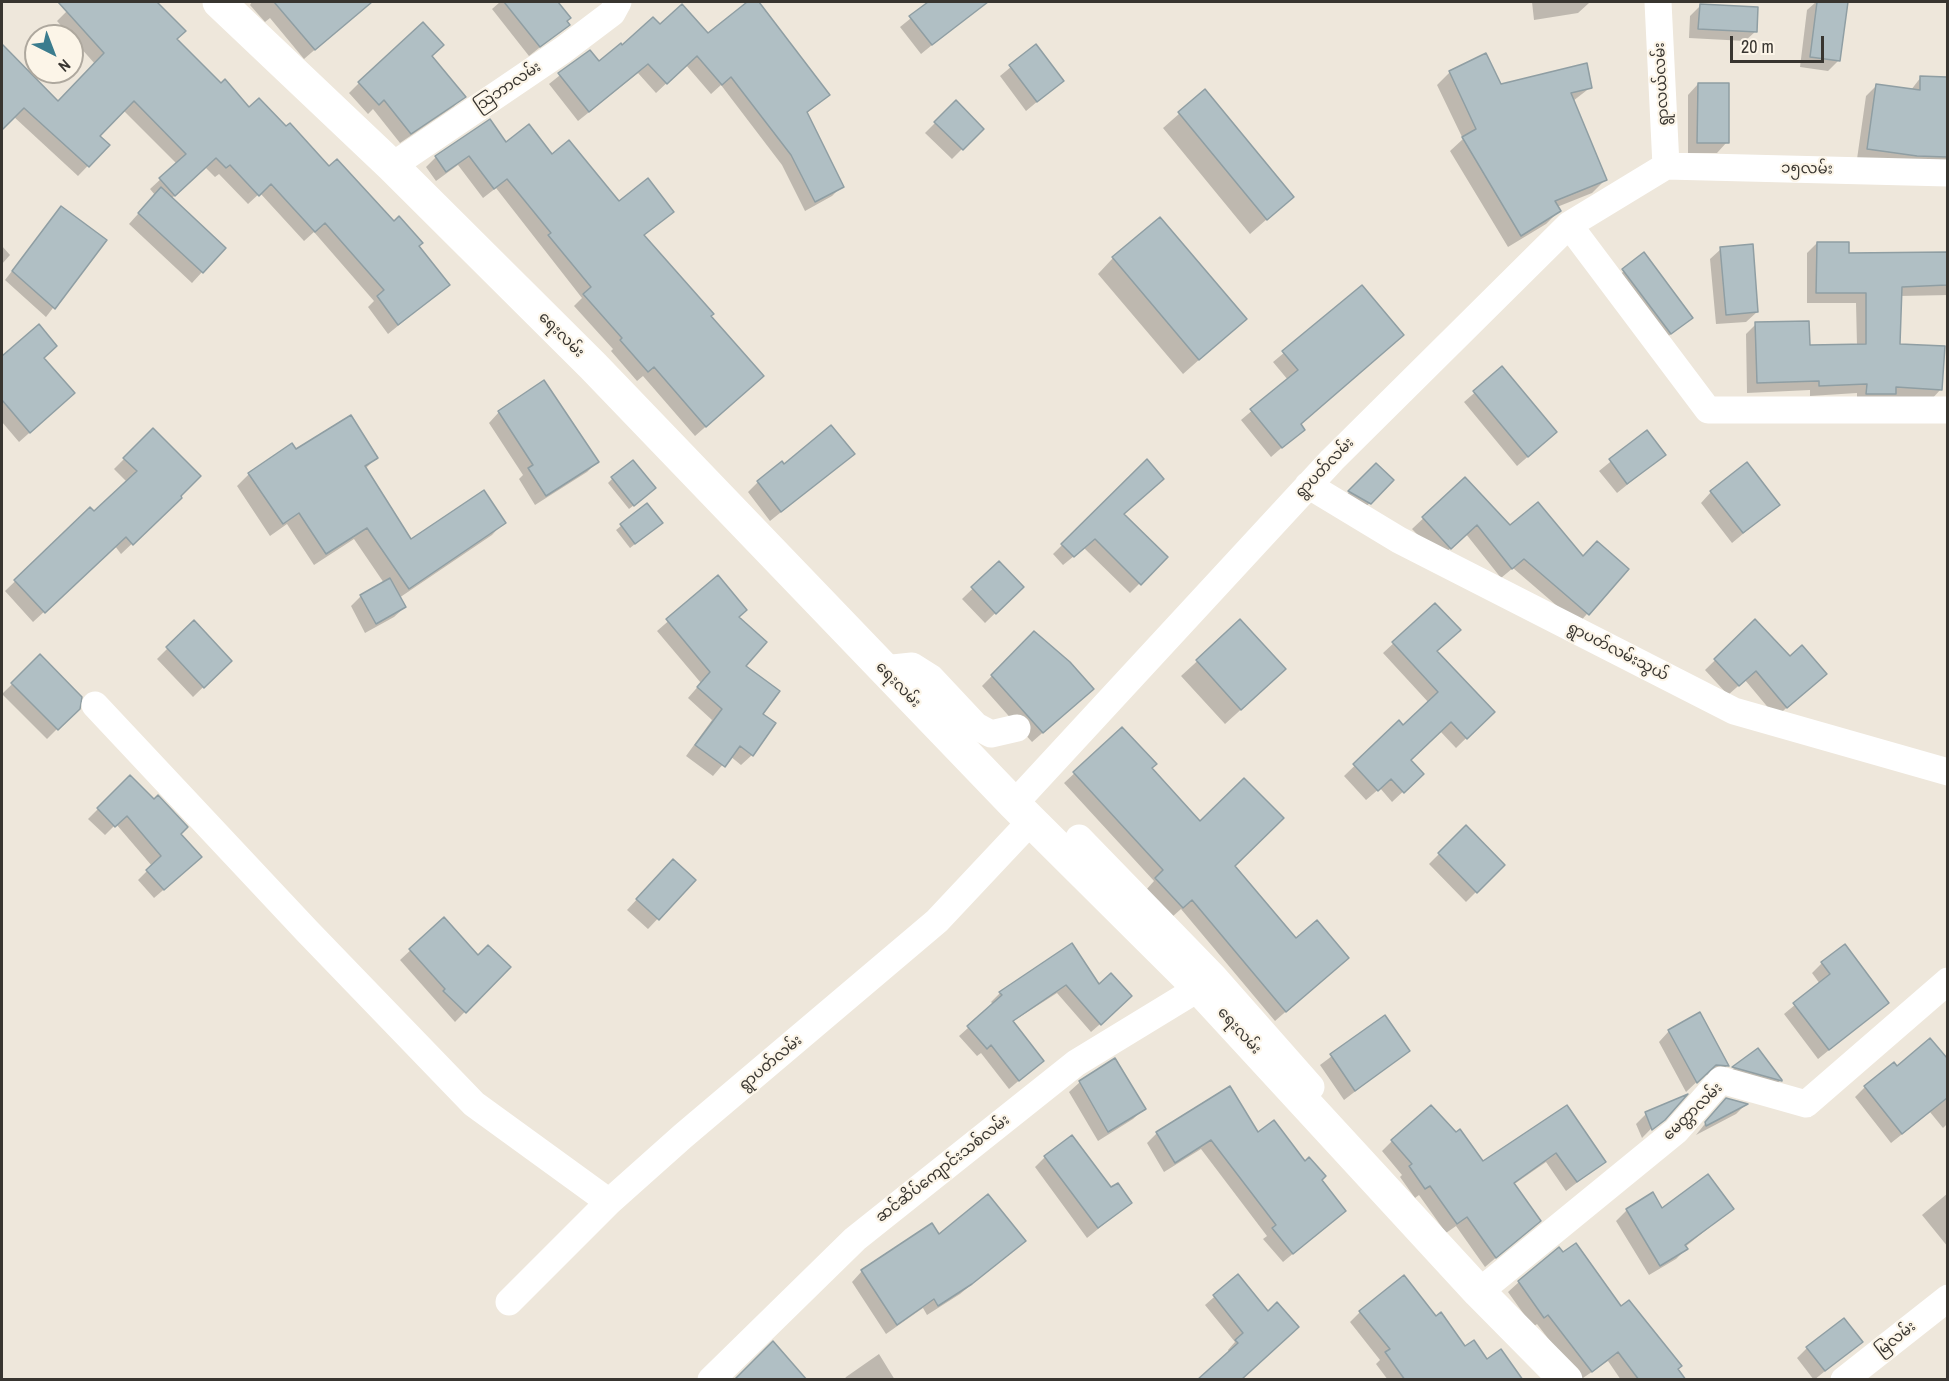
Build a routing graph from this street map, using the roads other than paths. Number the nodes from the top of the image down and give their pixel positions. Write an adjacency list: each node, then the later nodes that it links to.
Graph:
1 (219, 2): 4 (street, ရေးလမ်း)
2 (618, 2): 4 (street, သြဘာလမ်း)
3 (1658, 2): 5 (street, ရွာလယ်လမ်း)
4 (392, 166): 10 (street, ရေးလမ်း)
5 (1666, 166): 6 (street, ၁၅လမ်း); 7 (street, ရွာပတ်လမ်း)
6 (1947, 172)
7 (1569, 225): 8 (street); 9 (street, ရွာပတ်လမ်း)
8 (1947, 410)
9 (1308, 485): 13 (street, ရွာပတ်လမ်းသွယ်); 14 (street, ရွာပတ်လမ်း)
10 (883, 669): 12 (street); 14 (street, ရေးလမ်း)
11 (95, 705): 19 (street)
12 (1017, 728)
13 (1947, 772)
14 (1022, 813): 17 (street, ရေးလမ်း); 19 (street, ရွာပတ်လမ်း)
15 (1079, 838): 18 (street)
16 (1947, 981): 20 (street, မေတ္တာလမ်း)
17 (1199, 988): 18 (street, ရေးလမ်း); 23 (street, ဆင်ဆိပ်ကျောင်းသစ်လမ်း)
18 (1336, 1138): 20 (street, ရေးလမ်း)
19 (609, 1202): 22 (street, ရွာပတ်လမ်း)
20 (1479, 1292): 24 (street, ရေးလမ်း)
21 (1947, 1298): 25 (street, မြလမ်း)
22 (509, 1302)
23 (711, 1380)
24 (1566, 1380)
25 (1844, 1380)

